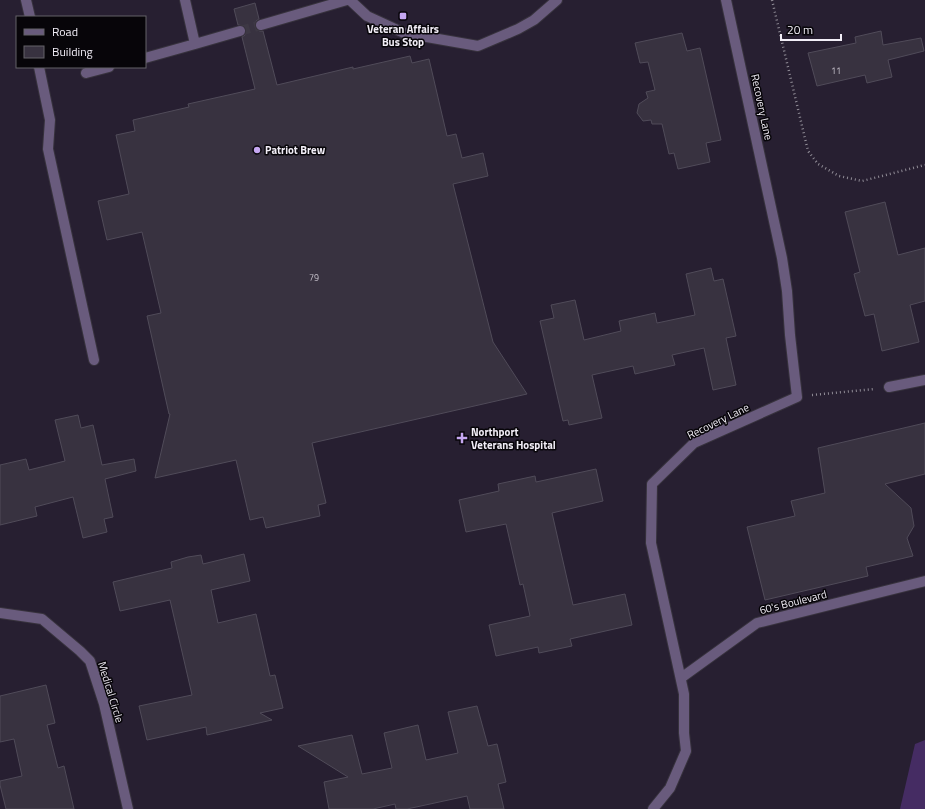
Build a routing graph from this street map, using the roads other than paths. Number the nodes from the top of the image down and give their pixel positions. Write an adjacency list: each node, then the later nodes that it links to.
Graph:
1 (26, 0): 7 (lane)
2 (185, 0): 10 (lane)
3 (347, 0): 8 (lane)
4 (350, 0): 5 (lane)
5 (557, 0)
6 (726, 0): 20 (lane, Recovery Lane)
7 (30, 16)
8 (261, 26)
9 (240, 31): 10 (lane)
10 (195, 44): 11 (lane)
11 (146, 58)
12 (40, 68): 15 (lane)
13 (105, 68): 14 (lane)
14 (86, 73)
15 (94, 360)
16 (925, 380): 17 (lane)
17 (889, 387)
18 (925, 581): 20 (lane, 60's Boulevard)
19 (0, 613): 21 (lane, Medical Circle)
20 (681, 678): 22 (lane)
21 (128, 809)
22 (653, 809)

